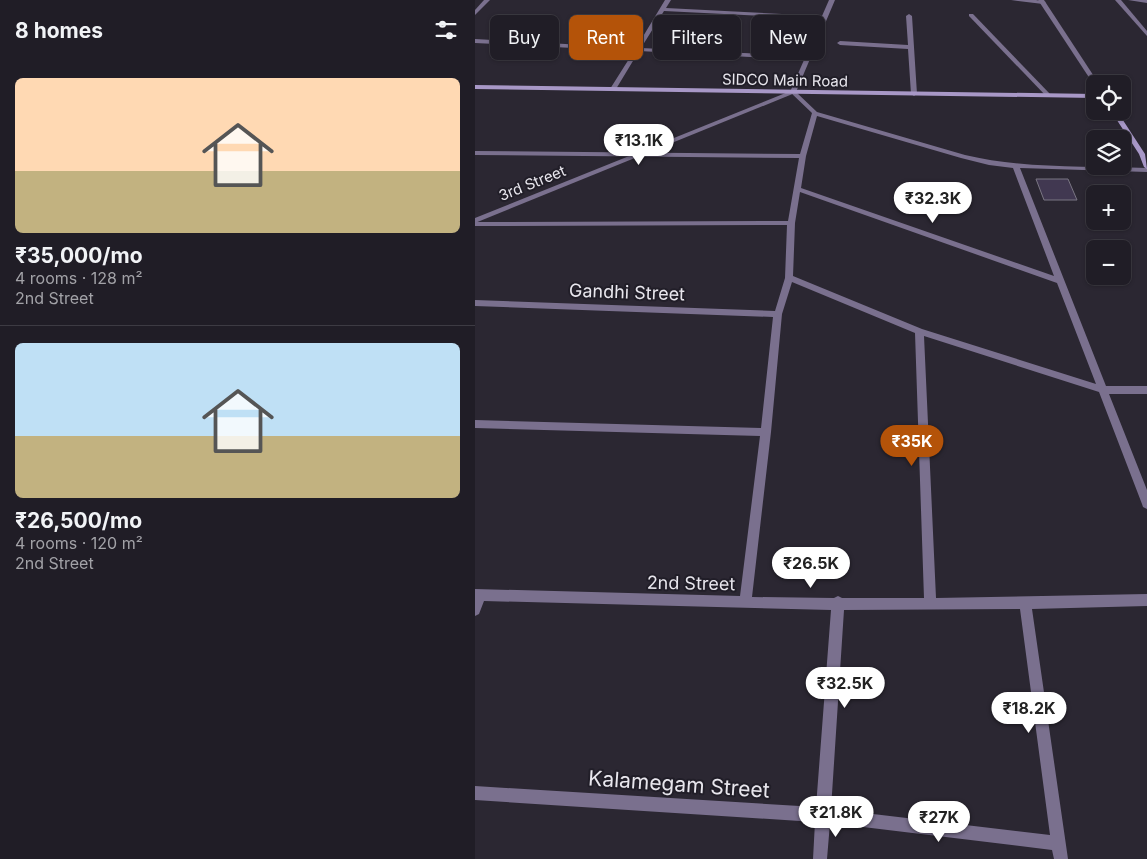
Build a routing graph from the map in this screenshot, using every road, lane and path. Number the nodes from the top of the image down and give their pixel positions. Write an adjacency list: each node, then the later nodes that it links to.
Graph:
1 (487, 0): 9 (street)
2 (668, 0): 10 (street)
3 (832, 0): 13 (street)
4 (1014, 0): 7 (street)
5 (1118, 0): 16 (street)
6 (1131, 0): 8 (street)
7 (1042, 1): 28 (street)
8 (1147, 1)
9 (478, 7): 11 (street)
10 (664, 9): 12 (street); 19 (street)
11 (475, 13)
12 (770, 15)
13 (824, 15)
14 (909, 16): 23 (street)
15 (971, 16): 33 (street)
16 (1139, 25): 17 (street); 18 (street)
17 (1147, 25)
18 (1147, 34)
19 (643, 40)
20 (475, 42): 22 (street)
21 (840, 43): 23 (street)
22 (569, 47)
23 (911, 47): 32 (street)
24 (643, 51): 25 (street)
25 (751, 56)
26 (631, 60): 30 (street)
27 (807, 60): 31 (street)
28 (1090, 75)
29 (475, 87): 30 (main road, SIDCO Main Road)
30 (613, 90): 31 (main road, SIDCO Main Road)
31 (793, 92): 32 (main road, SIDCO Main Road); 35 (street); 39 (street, 3rd Street)
32 (914, 94): 33 (main road, SIDCO Main Road)
33 (1049, 96): 34 (main road, SIDCO Main Road)
34 (1086, 96)
35 (815, 113): 40 (street); 41 (street)
36 (1120, 120): 38 (main road)
37 (475, 153): 39 (street)
38 (1145, 154): 42 (main road)
39 (640, 155): 40 (street); 44 (street, 3rd Street)
40 (803, 156): 43 (street)
41 (1016, 166): 42 (street); 47 (street)
42 (1147, 168)
43 (798, 189): 45 (street); 47 (street)
44 (475, 222): 45 (street)
45 (791, 223): 46 (street)
46 (789, 278): 49 (street); 50 (street)
47 (1061, 281): 51 (street)
48 (475, 303): 49 (street, Gandhi Street)
49 (778, 314): 54 (street)
50 (919, 330): 51 (street); 60 (street)
51 (1104, 390): 52 (street); 55 (street)
52 (1147, 390)
53 (475, 424): 54 (street)
54 (766, 432): 58 (street)
55 (1147, 504)
56 (478, 595): 58 (street, 2nd Street); 62 (street)
57 (1147, 600): 61 (street, 2nd Street)
58 (745, 601): 59 (street, 2nd Street)
59 (838, 602): 60 (street, 2nd Street); 64 (street)
60 (930, 603): 61 (street, 2nd Street)
61 (1025, 604): 65 (street)
62 (475, 610)
63 (475, 793): 64 (street, Kalamegam Street)
64 (823, 815): 65 (street, Kalamegam Street); 66 (street)
65 (1059, 843): 67 (street)
66 (820, 859)
67 (1061, 859)

